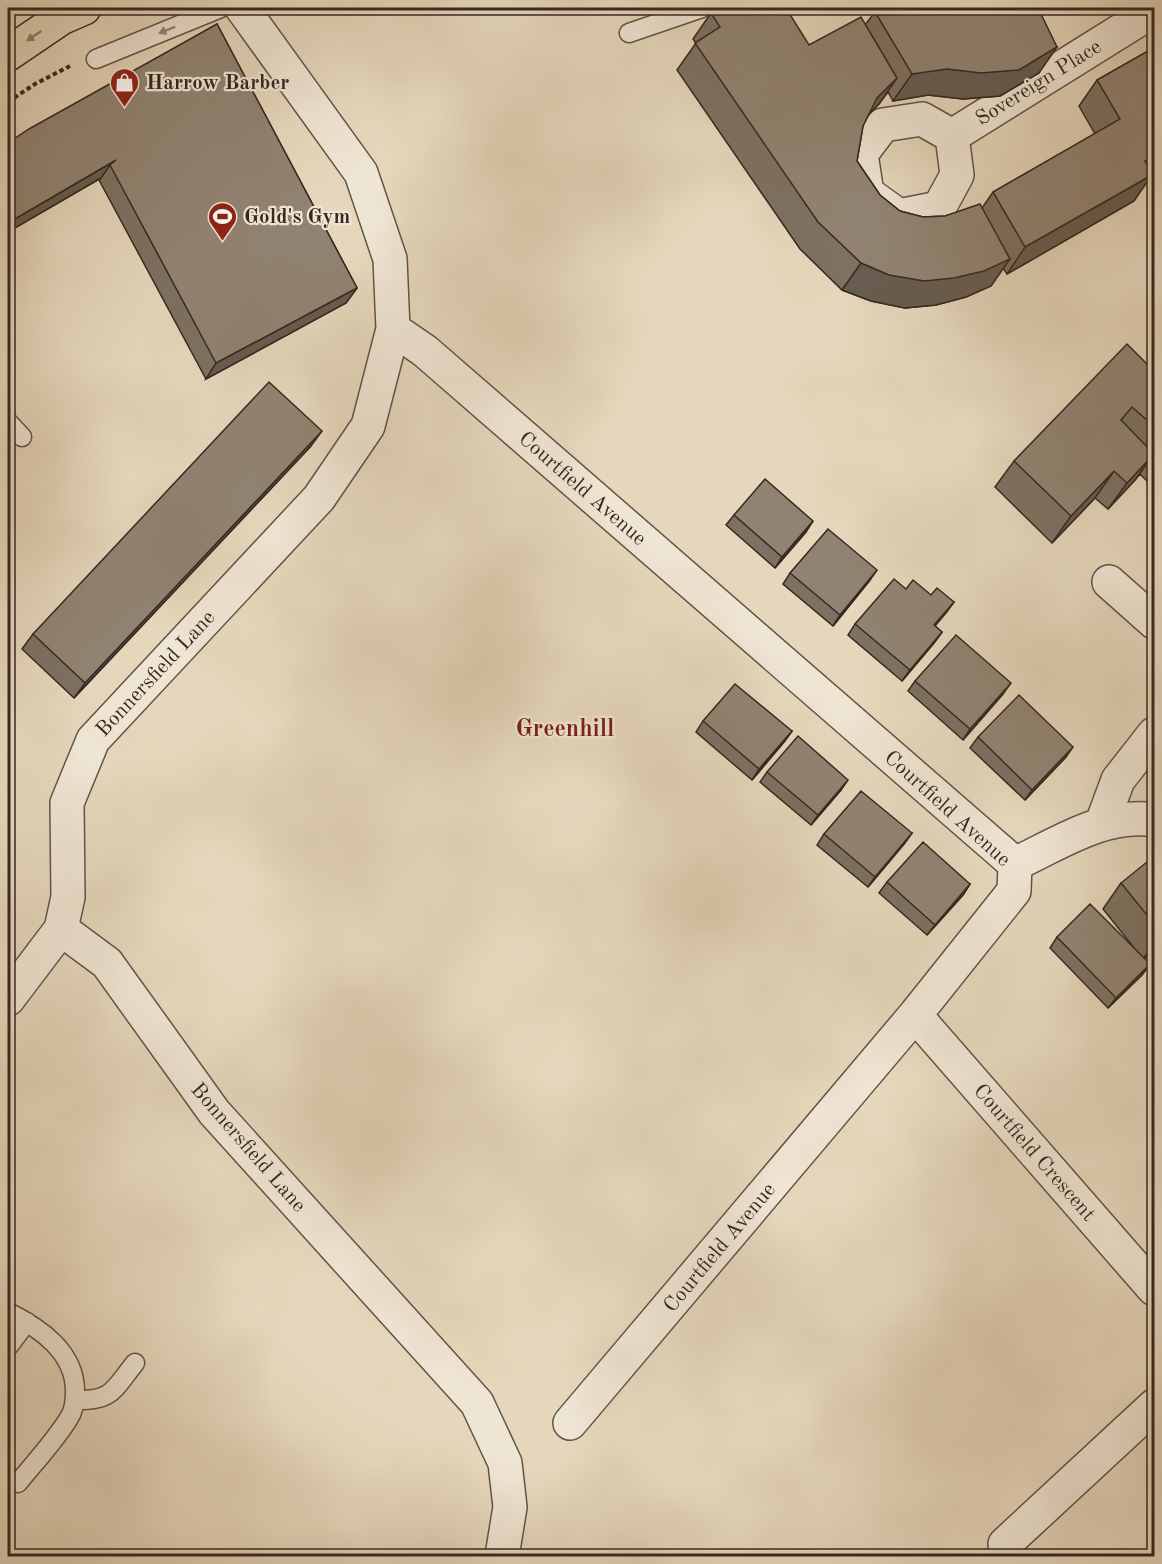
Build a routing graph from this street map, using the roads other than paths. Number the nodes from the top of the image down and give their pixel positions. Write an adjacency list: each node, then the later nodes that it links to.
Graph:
1 (84, 8): 7 (main road, one-way to 7)
2 (221, 8): 8 (lane, one-way to 8)
3 (242, 8): 10 (street, Bonnersfield Lane)
4 (702, 8): 6 (lane)
5 (1155, 10): 9 (street, Sovereign Place)
6 (629, 33)
7 (8, 54)
8 (96, 59)
9 (952, 136)
10 (393, 329): 18 (street, Courtfield Avenue); 19 (street, Bonnersfield Lane)
11 (8, 422): 12 (lane)
12 (22, 436)
13 (1109, 582): 14 (street)
14 (1155, 622)
15 (1155, 734): 17 (street)
16 (1155, 820): 17 (street)
17 (1102, 823): 18 (street)
18 (1015, 864): 21 (street, Courtfield Avenue)
19 (61, 929): 20 (street); 32 (street, Bonnersfield Lane)
20 (8, 999)
21 (915, 1015): 22 (street, Courtfield Crescent); 29 (street, Courtfield Avenue)
22 (1155, 1289)
23 (8, 1312): 24 (lane)
24 (27, 1322): 25 (lane); 27 (lane)
25 (8, 1347)
26 (135, 1363): 27 (lane)
27 (75, 1400): 30 (lane)
28 (1155, 1406): 31 (street)
29 (570, 1423)
30 (18, 1484)
31 (1005, 1544)
32 (502, 1557)

